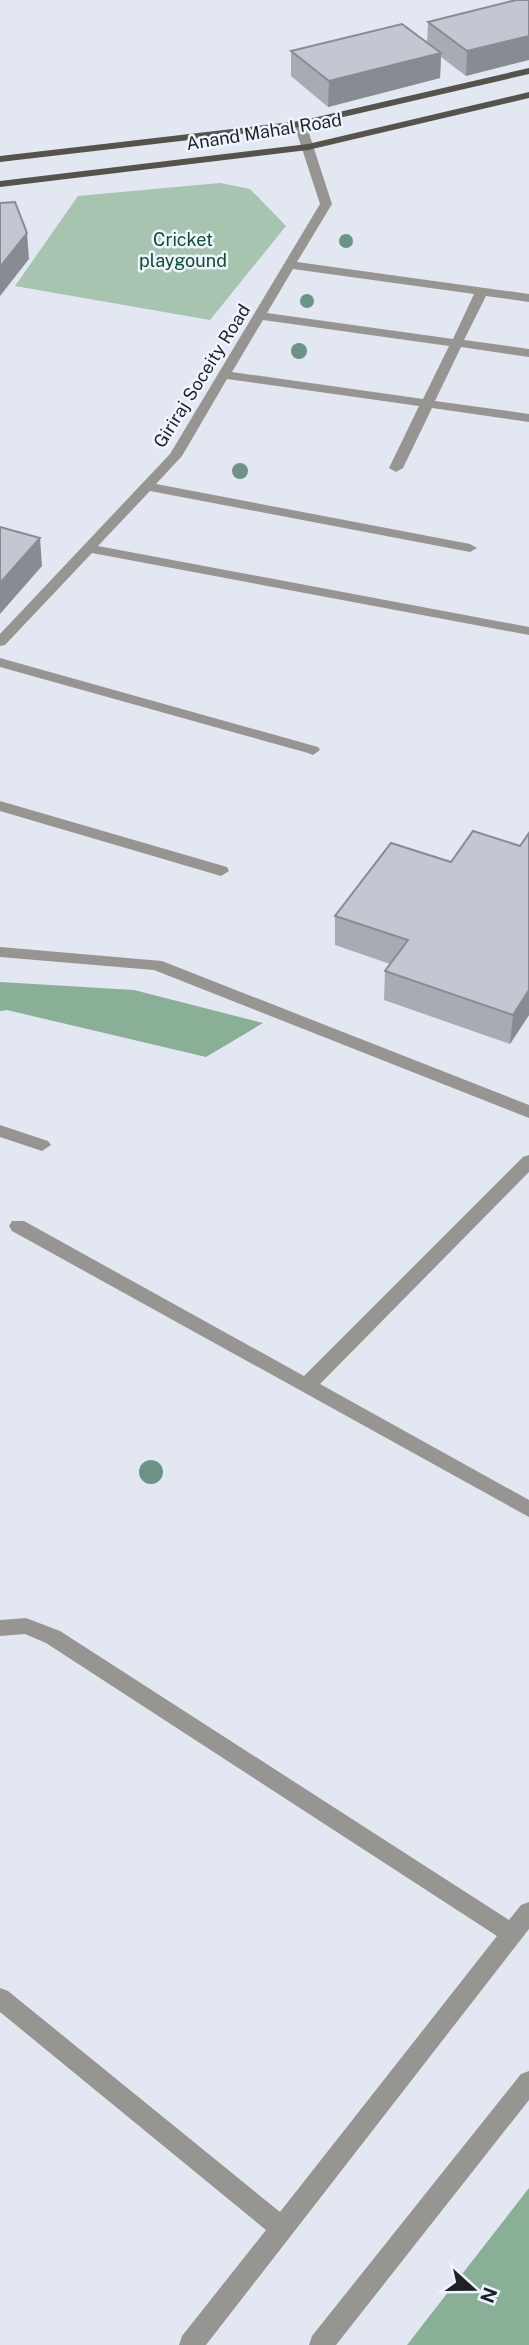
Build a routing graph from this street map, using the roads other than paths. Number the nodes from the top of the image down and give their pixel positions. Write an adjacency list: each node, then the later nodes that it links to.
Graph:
1 (529, 71): 3 (main road, Anand Mahal Road)
2 (529, 95): 4 (main road, Anand Mahal Road)
3 (300, 124): 4 (street, Giriraj Soceity Road); 5 (main road, Anand Mahal Road)
4 (308, 147): 6 (main road, Anand Mahal Road); 7 (street, Giriraj Soceity Road)
5 (0, 159)
6 (0, 184)
7 (290, 265): 8 (street); 10 (street, Giriraj Soceity Road)
8 (482, 291): 9 (street); 11 (street)
9 (529, 298)
10 (259, 316): 11 (street); 13 (street, Giriraj Soceity Road)
11 (457, 342): 12 (street); 14 (street)
12 (529, 354)
13 (224, 374): 14 (street); 17 (street, Giriraj Soceity Road)
14 (428, 403): 15 (street); 16 (street)
15 (529, 418)
16 (396, 468)
17 (146, 486): 18 (street, Giriraj Soceity Road); 19 (street)
18 (88, 548): 20 (street); 21 (street, Giriraj Soceity Road)
19 (470, 548)
20 (529, 631)
21 (0, 642)
22 (0, 662): 23 (street)
23 (313, 750)
24 (0, 806): 25 (street)
25 (221, 871)
26 (0, 952): 27 (street)
27 (529, 1112)
28 (0, 1131): 29 (street)
29 (42, 1145)
30 (529, 1161): 32 (street)
31 (18, 1227): 32 (street)
32 (306, 1386): 33 (street)
33 (529, 1509)
34 (0, 1614): 35 (street)
35 (26, 1626): 36 (street); 38 (street)
36 (0, 1628)
37 (529, 1912): 38 (street)
38 (512, 1934): 41 (street)
39 (0, 1998): 41 (street)
40 (529, 2082): 43 (street)
41 (281, 2228): 42 (street)
42 (191, 2345)
43 (321, 2345)

